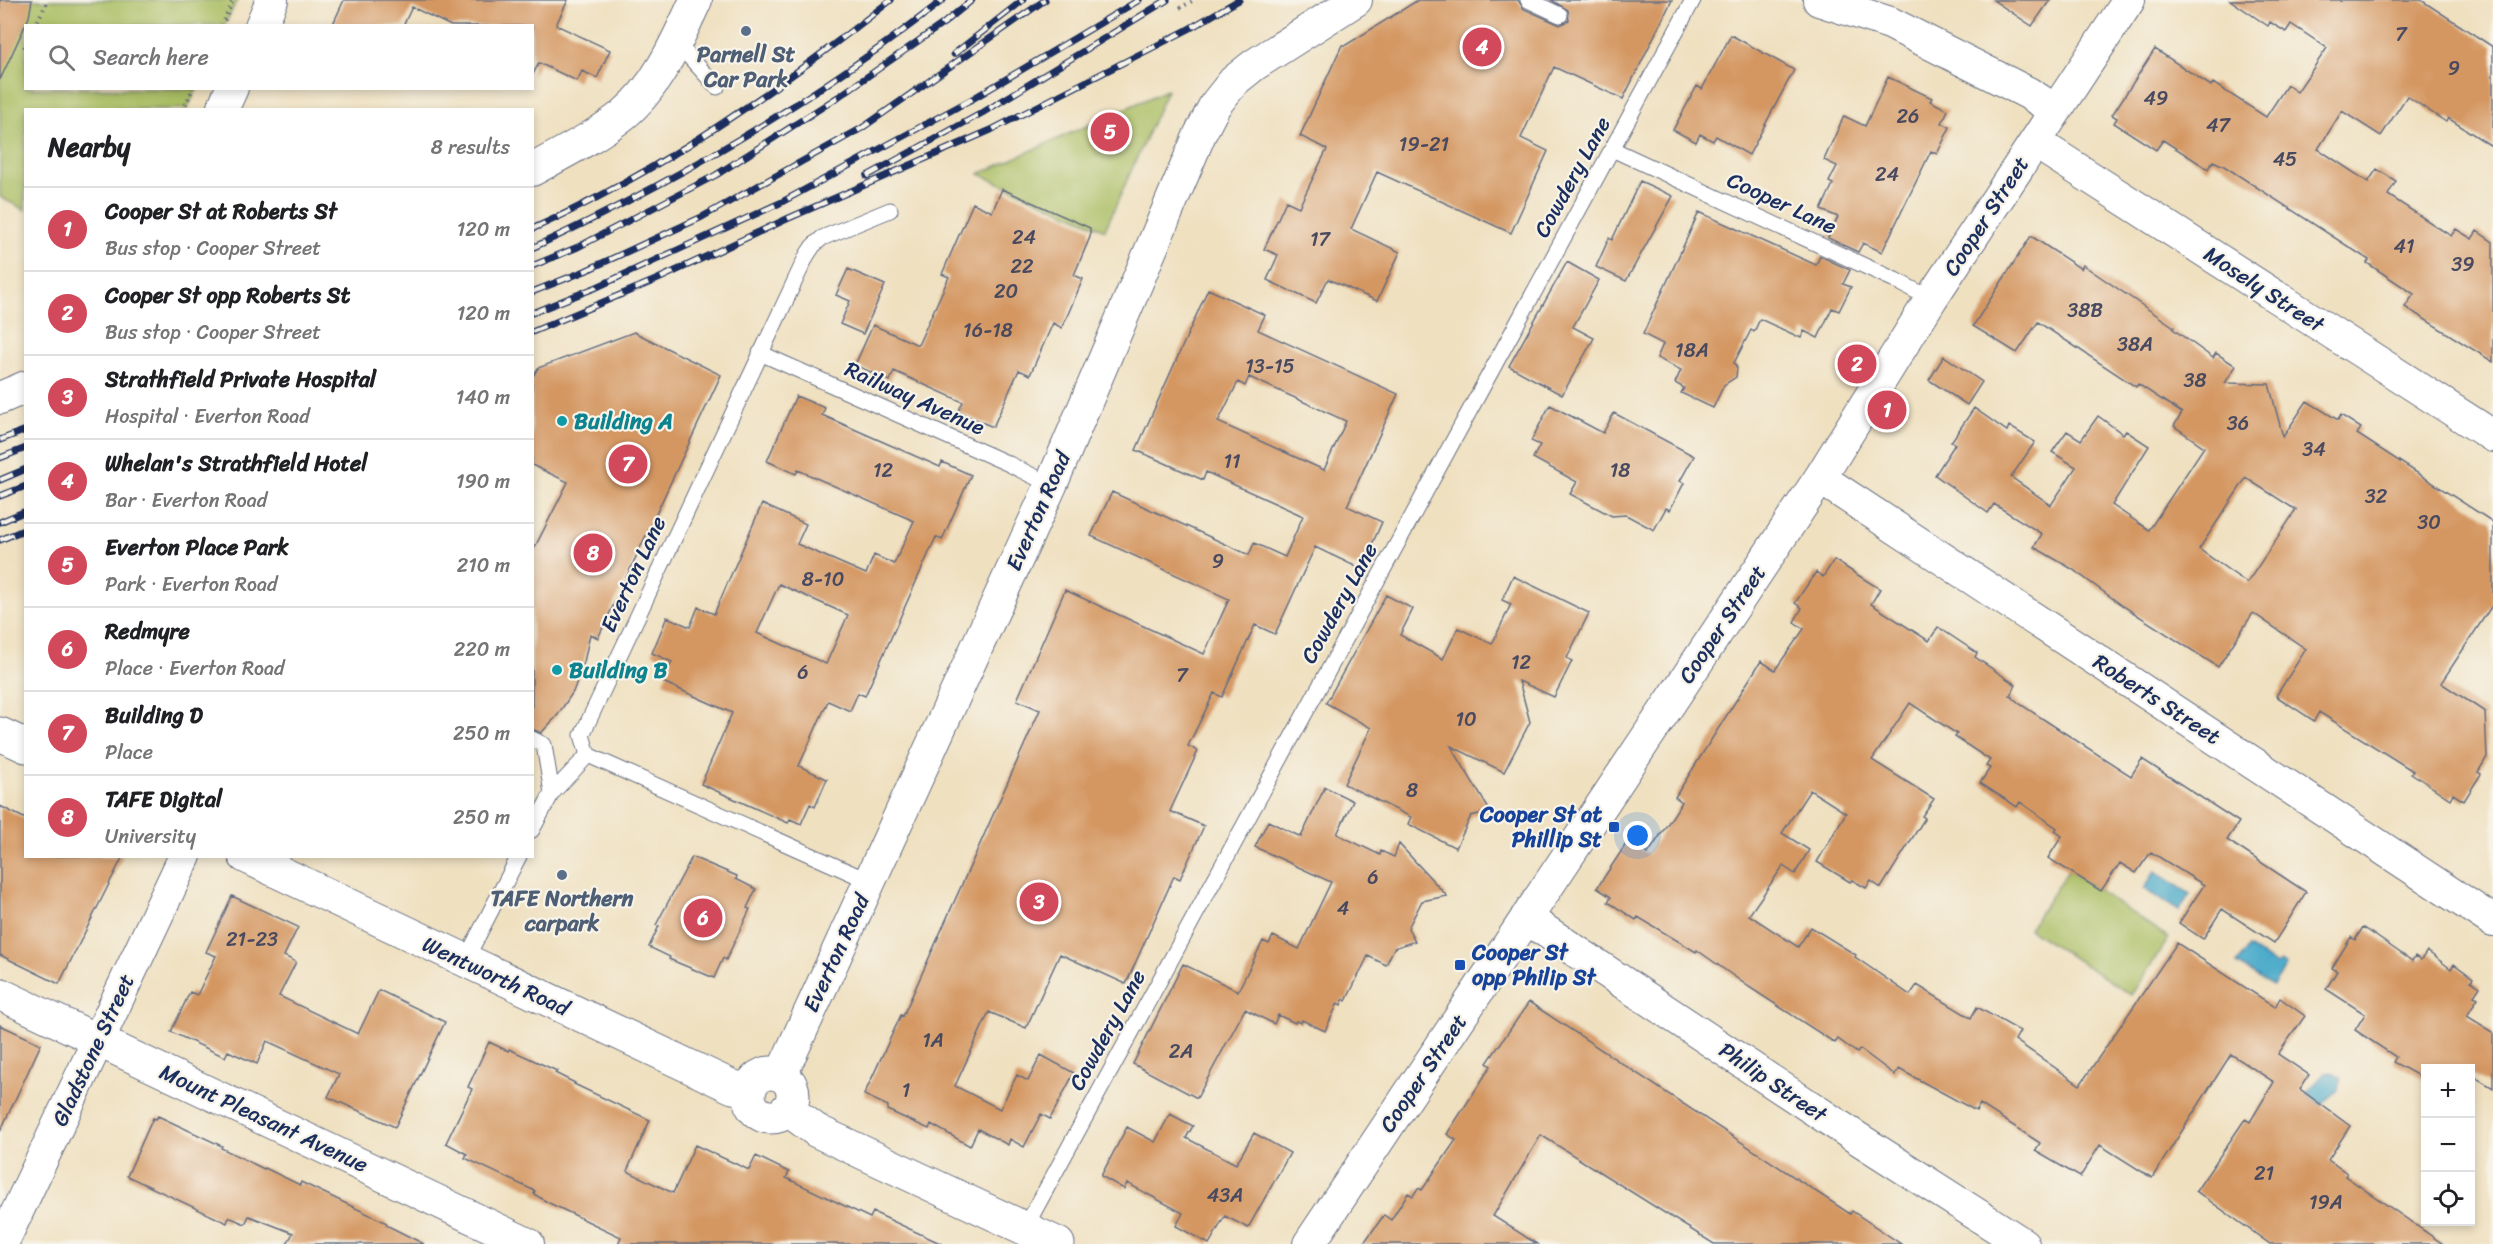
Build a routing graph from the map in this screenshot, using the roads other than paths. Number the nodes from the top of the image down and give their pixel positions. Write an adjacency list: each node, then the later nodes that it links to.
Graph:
1 (272, 0): 11 (street)
2 (696, 0): 12 (street)
3 (1356, 0): 27 (street, Everton Road)
4 (1528, 0): 9 (lane)
5 (1693, 0): 18 (lane, Cowdery Lane)
6 (1819, 0): 10 (street)
7 (1864, 0): 10 (street)
8 (2129, 0): 16 (street, Cooper Street)
9 (1560, 15)
10 (1890, 23): 16 (street)
11 (262, 24)
12 (676, 42): 13 (lane); 19 (street)
13 (717, 87)
14 (231, 90): 15 (street)
15 (223, 108)
16 (2055, 110): 17 (street, Cooper Street)
17 (2035, 142): 21 (street, Cooper Street); 25 (street, Mosely Street)
18 (1612, 149): 21 (lane, Cooper Lane); 46 (lane, Cowdery Lane)
19 (534, 169)
20 (890, 210): 22 (lane, Everton Lane)
21 (1931, 299): 26 (street, Cooper Street)
22 (760, 353): 27 (lane, Railway Avenue); 31 (lane, Everton Lane)
23 (24, 388): 24 (street)
24 (0, 398)
25 (2493, 436)
26 (1820, 478): 38 (street, Cooper Street); 39 (street, Roberts Street)
27 (1050, 485): 37 (street, Everton Road)
28 (0, 734): 30 (street)
29 (534, 740): 32 (lane)
30 (24, 745)
31 (588, 755): 32 (lane); 37 (lane)
32 (552, 793): 33 (lane)
33 (534, 827)
34 (184, 858): 42 (street, Gladstone Street)
35 (249, 858): 40 (street, Wentworth Road)
36 (518, 858): 40 (lane)
37 (869, 881): 43 (street, Everton Road)
38 (1526, 918): 50 (street, Cooper Street); 51 (street, Philip Street)
39 (2493, 921)
40 (465, 961): 44 (street, Wentworth Road)
41 (0, 994): 42 (street, Mount Pleasant Avenue)
42 (99, 1039): 47 (street, Gladstone Street); 48 (street, Mount Pleasant Avenue)
43 (782, 1075): 44 (street); 45 (street)
44 (750, 1090): 45 (street)
45 (788, 1109): 46 (street)
46 (1025, 1228): 49 (street)
47 (2, 1244)
48 (528, 1244)
49 (1058, 1244)
50 (1309, 1244)
51 (2023, 1244)

